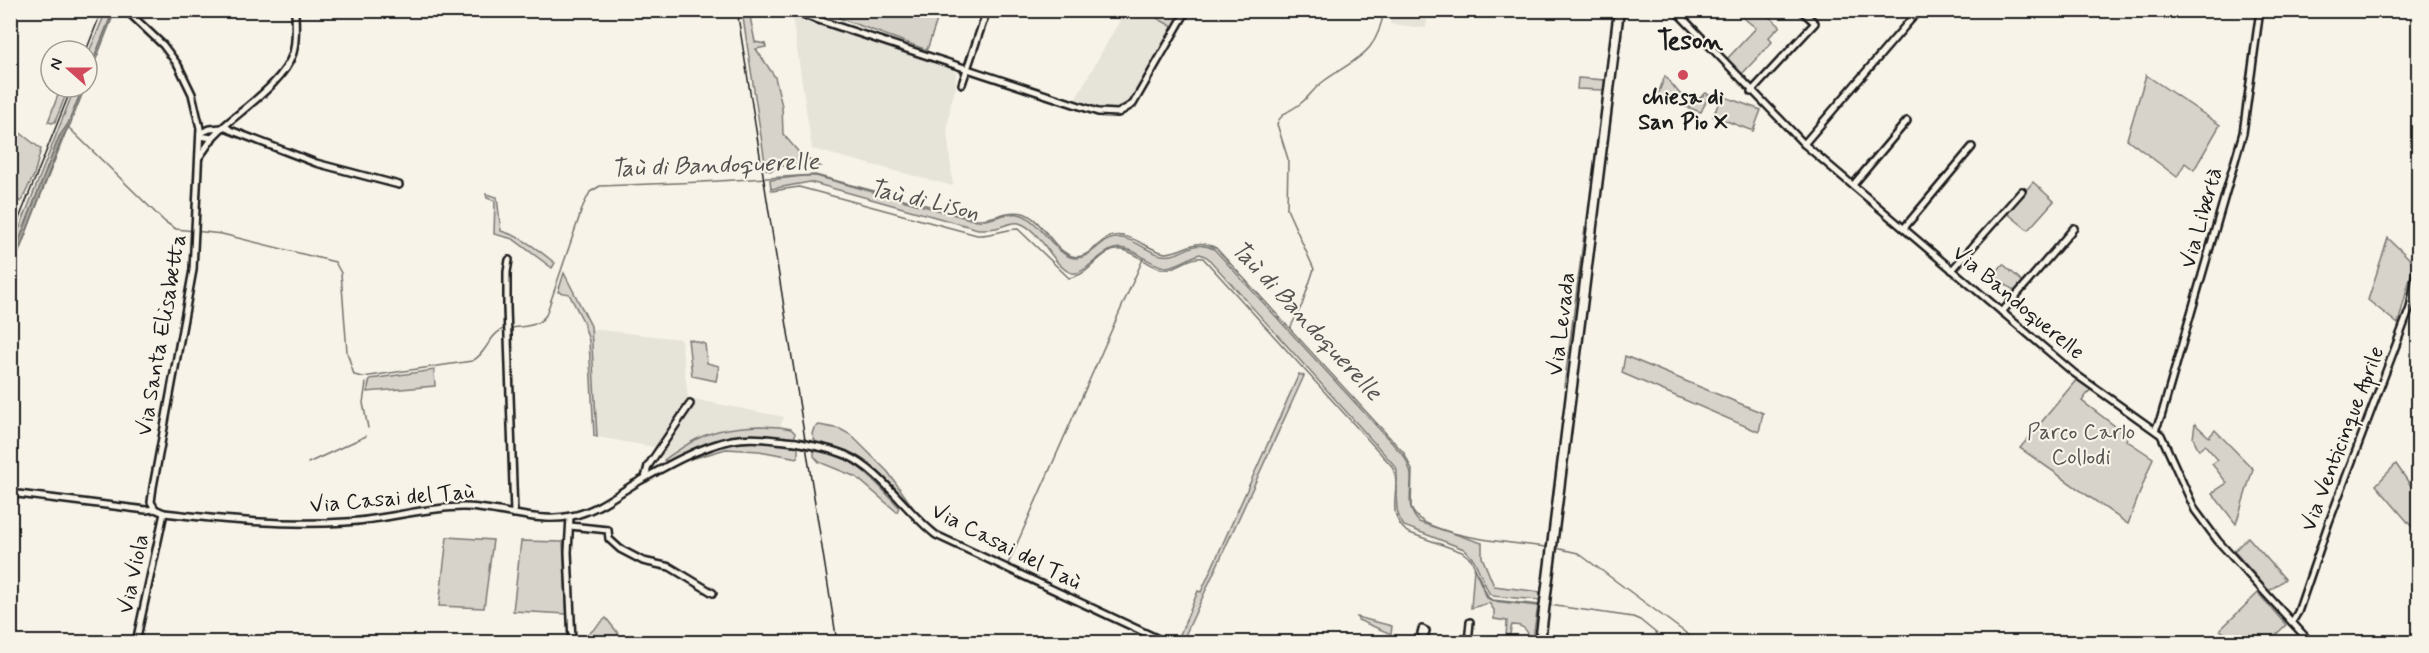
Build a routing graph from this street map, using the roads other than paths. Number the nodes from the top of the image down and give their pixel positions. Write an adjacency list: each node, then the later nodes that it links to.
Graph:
1 (126, 10): 14 (street, Via Santa Elisabetta)
2 (295, 10): 16 (street)
3 (788, 10): 11 (street)
4 (987, 10): 11 (street)
5 (1186, 10): 11 (street)
6 (1619, 10): 50 (main road, Via Levada)
7 (1674, 10): 13 (street, Via Bandoquerelle)
8 (1801, 10): 13 (street)
9 (1919, 10): 20 (street)
10 (2260, 10): 33 (street, Via Libertà)
11 (968, 69): 12 (street)
12 (962, 84)
13 (1751, 92): 20 (street, Via Bandoquerelle)
14 (199, 121): 17 (street); 18 (street, Via Santa Elisabetta)
15 (1908, 121): 24 (street)
16 (223, 127): 17 (street); 19 (street); 23 (street)
17 (210, 129): 18 (street)
18 (200, 135): 19 (street); 22 (street, Via Santa Elisabetta)
19 (212, 138): 22 (street)
20 (1804, 144): 24 (street, Via Bandoquerelle)
21 (1972, 147): 26 (street)
22 (200, 157): 36 (street, Via Santa Elisabetta)
23 (399, 185)
24 (1853, 185): 26 (street, Via Bandoquerelle)
25 (2022, 191): 30 (street)
26 (1904, 228): 30 (street, Via Bandoquerelle)
27 (2074, 228): 31 (street)
28 (509, 260): 38 (street)
29 (2418, 265): 43 (street, Via Venticinque Aprile)
30 (1952, 270): 31 (street, Via Bandoquerelle)
31 (2002, 312): 33 (street, Via Bandoquerelle)
32 (690, 404): 34 (street)
33 (2155, 430): 43 (street, Via Bandoquerelle)
34 (645, 478): 39 (street, Via Casai del Taù); 47 (street, Via Casai del Taù, bridge)
35 (10, 493): 36 (street)
36 (155, 509): 37 (street, Via Casai del Taù)
37 (164, 513): 38 (street, Via Casai del Taù); 45 (street, Via Viola)
38 (514, 514): 39 (street, Via Casai del Taù)
39 (570, 516): 40 (street)
40 (570, 526): 41 (street); 46 (street)
41 (713, 593)
42 (1470, 622): 49 (street)
43 (2292, 622): 51 (street, Via Bandoquerelle)
44 (1424, 635): 48 (street)
45 (136, 642)
46 (572, 642)
47 (1165, 642)
48 (1423, 642)
49 (1468, 642)
50 (1540, 642)
51 (2310, 642)

